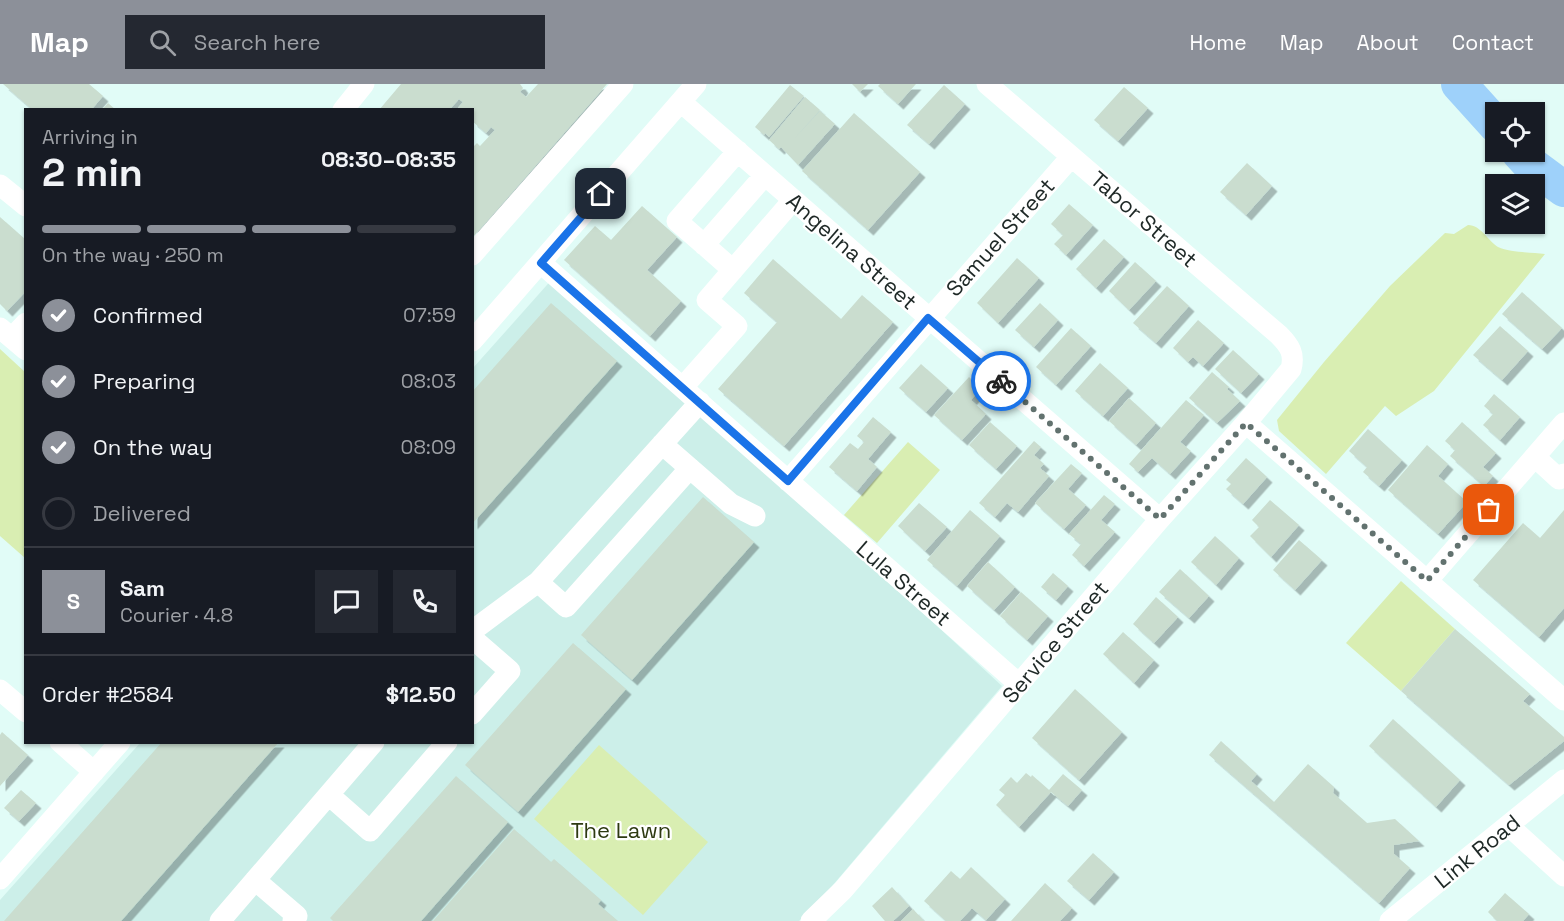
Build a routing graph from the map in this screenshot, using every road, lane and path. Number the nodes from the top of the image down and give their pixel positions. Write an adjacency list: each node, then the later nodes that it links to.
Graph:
1 (364, 84): 6 (street)
2 (623, 84): 14 (street)
3 (696, 84): 5 (street)
4 (987, 84): 8 (street, Tabor Street)
5 (681, 102): 7 (street, Angelina Street); 15 (street)
6 (345, 108)
7 (738, 151): 9 (street, Angelina Street); 13 (street)
8 (1071, 157): 17 (street, Samuel Street); 19 (street, Tabor Street)
9 (765, 175): 11 (street, Angelina Street); 13 (street)
10 (0, 185): 12 (street)
11 (793, 200): 16 (street); 17 (street, Angelina Street)
12 (24, 204)
13 (704, 245): 16 (street)
14 (474, 253)
15 (541, 263): 18 (street); 20 (street, Lula Street)
16 (733, 270): 20 (street)
17 (928, 318): 28 (street, Samuel Street); 30 (street, Angelina Street)
18 (474, 339)
19 (1294, 359): 22 (street, Service Street)
20 (683, 387): 21 (street, Lula Street)
21 (700, 402): 24 (street); 28 (street, Lula Street)
22 (1246, 423): 30 (street, Service Street); 31 (street)
23 (1564, 423): 25 (street)
24 (662, 444): 26 (street); 32 (street)
25 (1535, 457): 27 (street); 31 (street)
26 (690, 468): 29 (street); 32 (street)
27 (1564, 474)
28 (788, 481): 35 (street, Lula Street)
29 (755, 516)
30 (1160, 519): 35 (street, Service Street)
31 (1427, 581): 37 (street)
32 (538, 582): 33 (street)
33 (474, 630)
34 (474, 640): 39 (street)
35 (1019, 684): 53 (street, Service Street)
36 (0, 690): 38 (street)
37 (1564, 700)
38 (24, 710)
39 (474, 712)
40 (62, 744): 44 (street)
41 (118, 744): 44 (street)
42 (372, 744): 46 (street)
43 (445, 744): 46 (street)
44 (94, 772): 49 (street)
45 (1564, 780): 47 (street, Link Road)
46 (329, 795): 50 (street)
47 (1509, 826): 48 (street); 54 (street, Link Road)
48 (1564, 876)
49 (0, 879)
50 (255, 880): 51 (street); 52 (street)
51 (220, 921)
52 (293, 921)
53 (811, 921)
54 (1390, 921)

